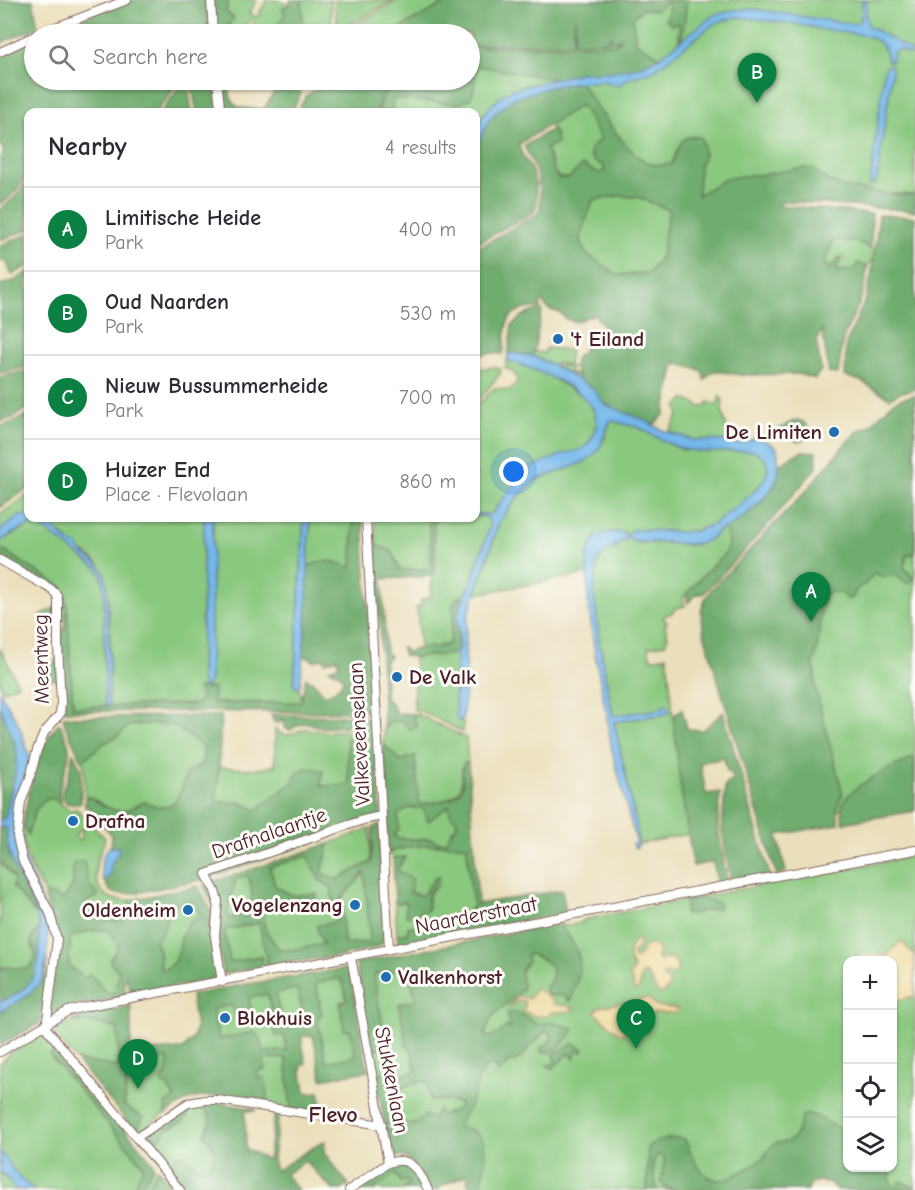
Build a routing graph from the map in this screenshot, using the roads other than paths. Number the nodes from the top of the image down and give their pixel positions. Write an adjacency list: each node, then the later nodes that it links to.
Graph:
1 (127, 0): 3 (street)
2 (211, 0): 4 (street)
3 (65, 24)
4 (212, 24)
5 (24, 41): 6 (street)
6 (0, 52)
7 (218, 90): 8 (street)
8 (222, 108)
9 (366, 522): 11 (street, Valkeveenselaan)
10 (0, 560): 16 (street, Meentweg)
11 (381, 816): 13 (street, Valkeveenselaan); 15 (street, Drafnalaantje)
12 (915, 850): 13 (street, Naarderstraat)
13 (389, 949): 14 (street, Naarderstraat)
14 (351, 957): 15 (street, Naarderstraat); 18 (street, Stukkenlaan)
15 (222, 982): 16 (street, Naarderstraat)
16 (46, 1023): 17 (street, Naarderstraat); 19 (street)
17 (0, 1052)
18 (382, 1125): 19 (street); 20 (street, Stukkenlaan)
19 (136, 1138): 21 (street)
20 (388, 1163): 22 (street, Stukkenlaan); 23 (street)
21 (180, 1190)
22 (349, 1190)
23 (428, 1190)

